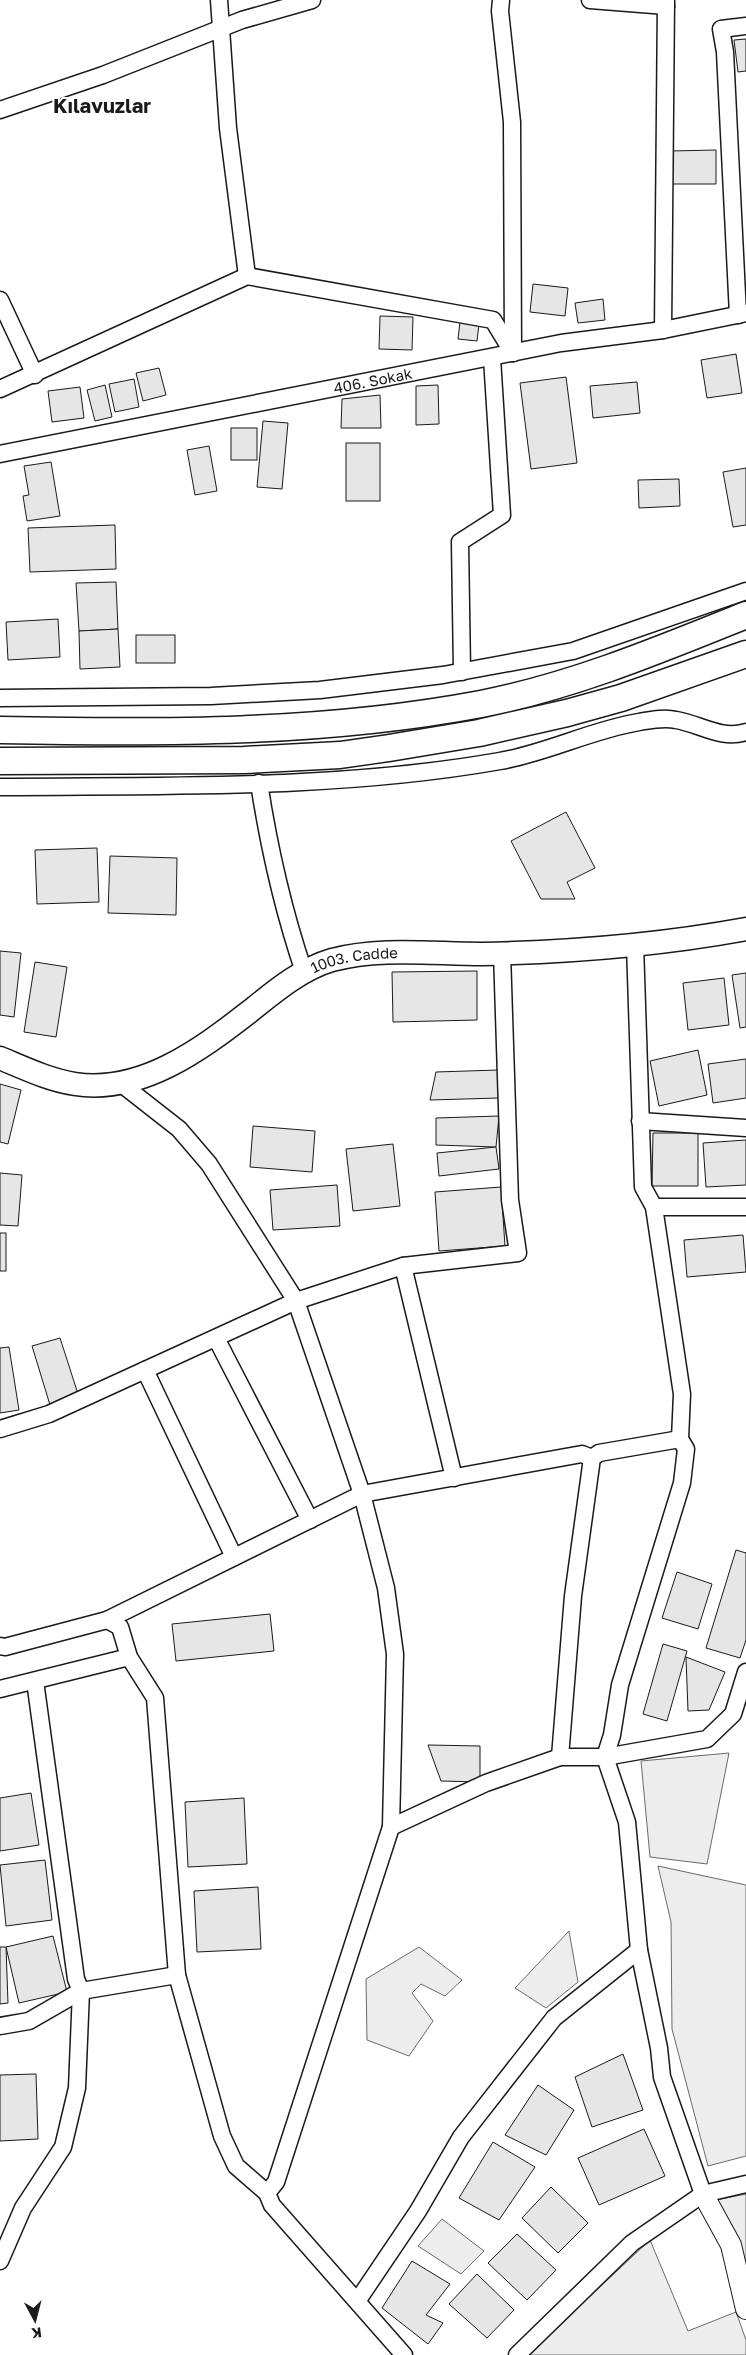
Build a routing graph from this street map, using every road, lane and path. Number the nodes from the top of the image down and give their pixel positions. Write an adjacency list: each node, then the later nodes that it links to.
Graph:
1 (218, 0): 7 (street)
2 (312, 0): 7 (street)
3 (501, 0): 13 (street)
4 (590, 0): 5 (street)
5 (666, 3): 12 (street)
6 (746, 26): 11 (street)
7 (222, 30): 8 (street); 9 (street)
8 (0, 110)
9 (247, 276): 13 (street); 15 (street)
10 (0, 300): 15 (street)
11 (742, 314): 12 (street, 406. Sokak)
12 (663, 330): 13 (street, 406. Sokak)
13 (513, 354): 14 (street, 406. Sokak)
14 (492, 358): 17 (street, 406. Sokak); 21 (street)
15 (36, 374): 16 (street)
16 (0, 389)
17 (0, 454)
18 (746, 590): 21 (street)
19 (746, 615): 23 (highway)
20 (746, 654): 25 (highway)
21 (462, 672): 22 (street)
22 (0, 698)
23 (0, 730)
24 (746, 732): 26 (street)
25 (0, 761)
26 (259, 783): 27 (street); 31 (street)
27 (0, 787)
28 (746, 929): 29 (main road, 1003. Cadde)
29 (635, 944): 30 (main road, 1003. Cadde); 34 (street)
30 (502, 953): 31 (main road, 1003. Cadde); 38 (street)
31 (304, 972): 33 (main road, 1003. Cadde)
32 (0, 1058): 33 (main road, 1003. Cadde)
33 (118, 1082): 39 (street)
34 (640, 1121): 35 (street); 36 (street)
35 (746, 1128)
36 (654, 1207): 37 (street); 43 (street)
37 (746, 1207)
38 (403, 1266): 39 (street); 45 (street)
39 (296, 1301): 40 (street); 46 (street)
40 (216, 1338): 41 (street); 47 (street)
41 (145, 1370): 42 (street); 48 (street)
42 (0, 1429)
43 (680, 1439): 44 (street); 57 (street)
44 (592, 1458): 45 (street); 56 (street)
45 (454, 1478): 46 (street)
46 (362, 1494): 47 (street); 58 (street)
47 (310, 1520): 48 (street)
48 (234, 1557): 49 (street)
49 (107, 1620): 50 (street); 51 (street)
50 (0, 1646)
51 (129, 1657): 53 (street); 60 (street)
52 (746, 1672): 55 (street)
53 (35, 1680): 54 (street); 61 (street)
54 (0, 1689)
55 (741, 1705): 57 (street)
56 (560, 1757): 57 (street); 58 (street)
57 (604, 1757): 59 (street)
58 (391, 1827): 64 (street)
59 (639, 1950): 65 (street); 67 (street)
60 (177, 1976): 61 (street); 64 (street)
61 (80, 1991): 62 (street); 66 (street)
62 (0, 2026)
63 (746, 2184): 65 (street)
64 (267, 2193): 67 (street)
65 (703, 2194): 68 (street); 70 (street)
66 (0, 2261)
67 (358, 2300): 69 (street)
68 (746, 2309)
69 (404, 2355)
70 (517, 2355)

